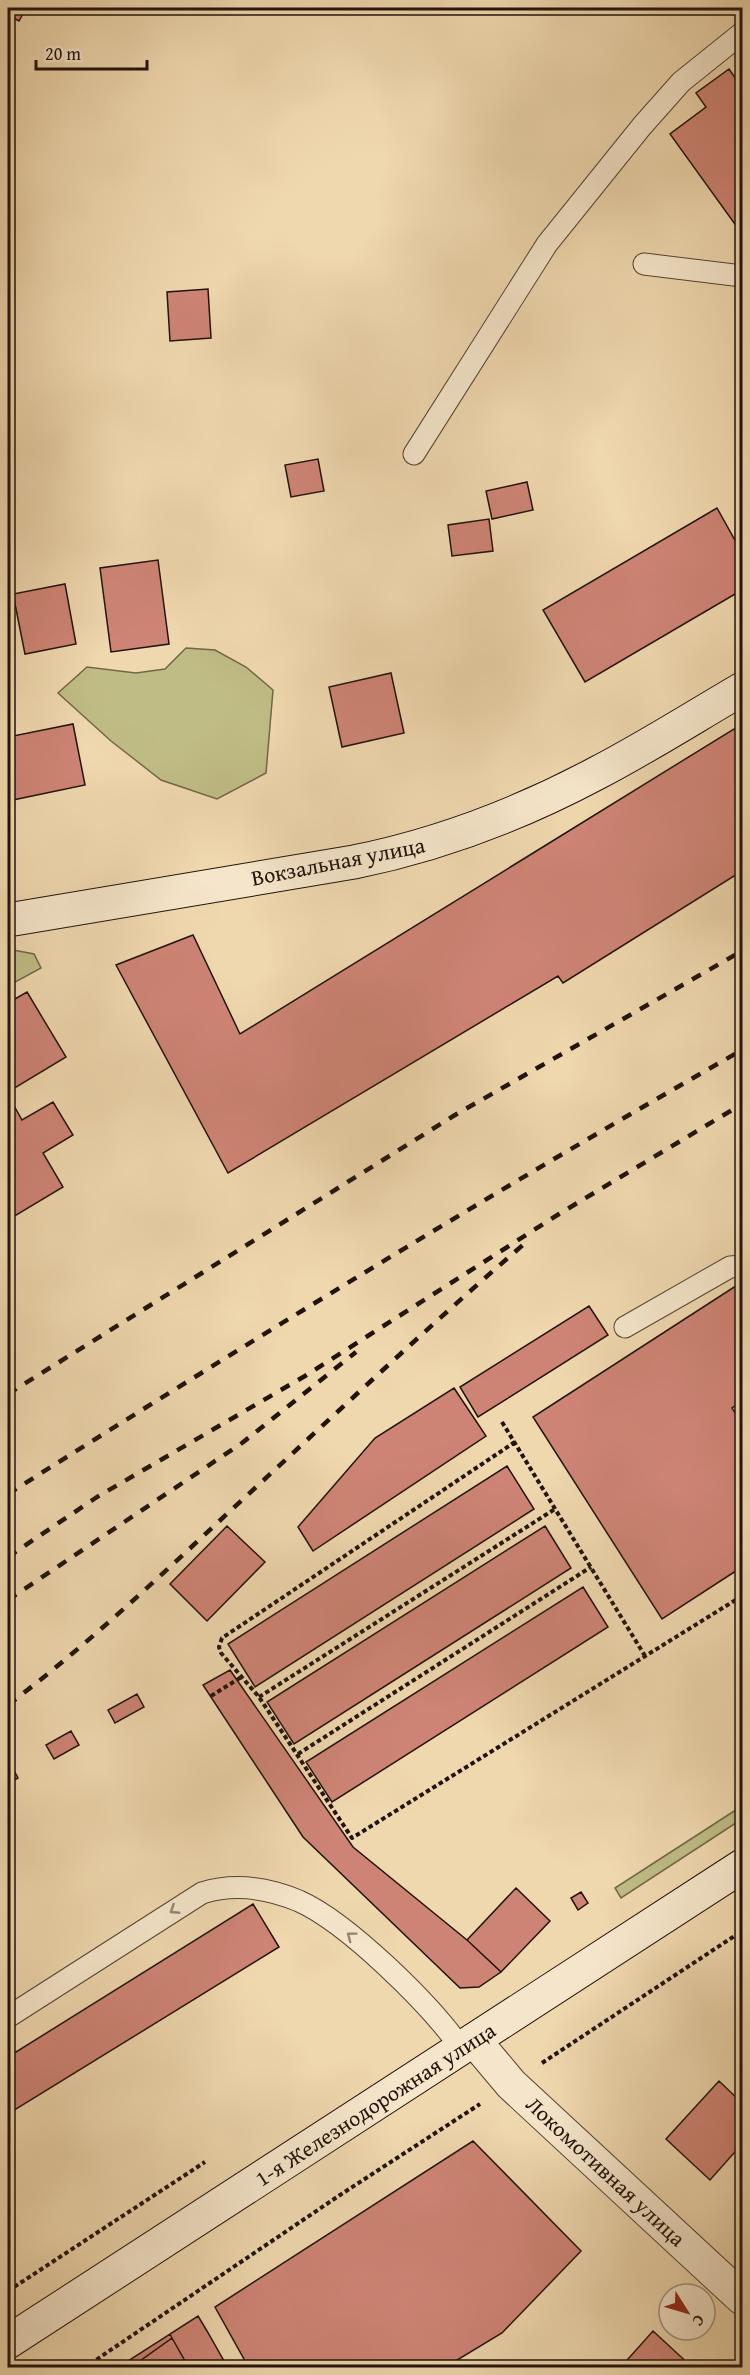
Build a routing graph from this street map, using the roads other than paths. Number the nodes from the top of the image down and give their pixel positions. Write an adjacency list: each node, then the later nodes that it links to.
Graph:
1 (742, 33): 4 (lane)
2 (644, 264): 3 (lane)
3 (742, 276)
4 (414, 453)
5 (742, 689): 6 (main road, Вокзальная улица)
6 (8, 920)
7 (742, 1266): 8 (lane)
8 (625, 1327)
9 (742, 1866): 11 (main road, 1-я Железнодорожная улица)
10 (8, 2017): 11 (lane, one-way to 10)
11 (467, 2044): 12 (main road, Локомотивная улица); 13 (main road, 1-я Железнодорожная улица)
12 (742, 2298)
13 (8, 2342)

